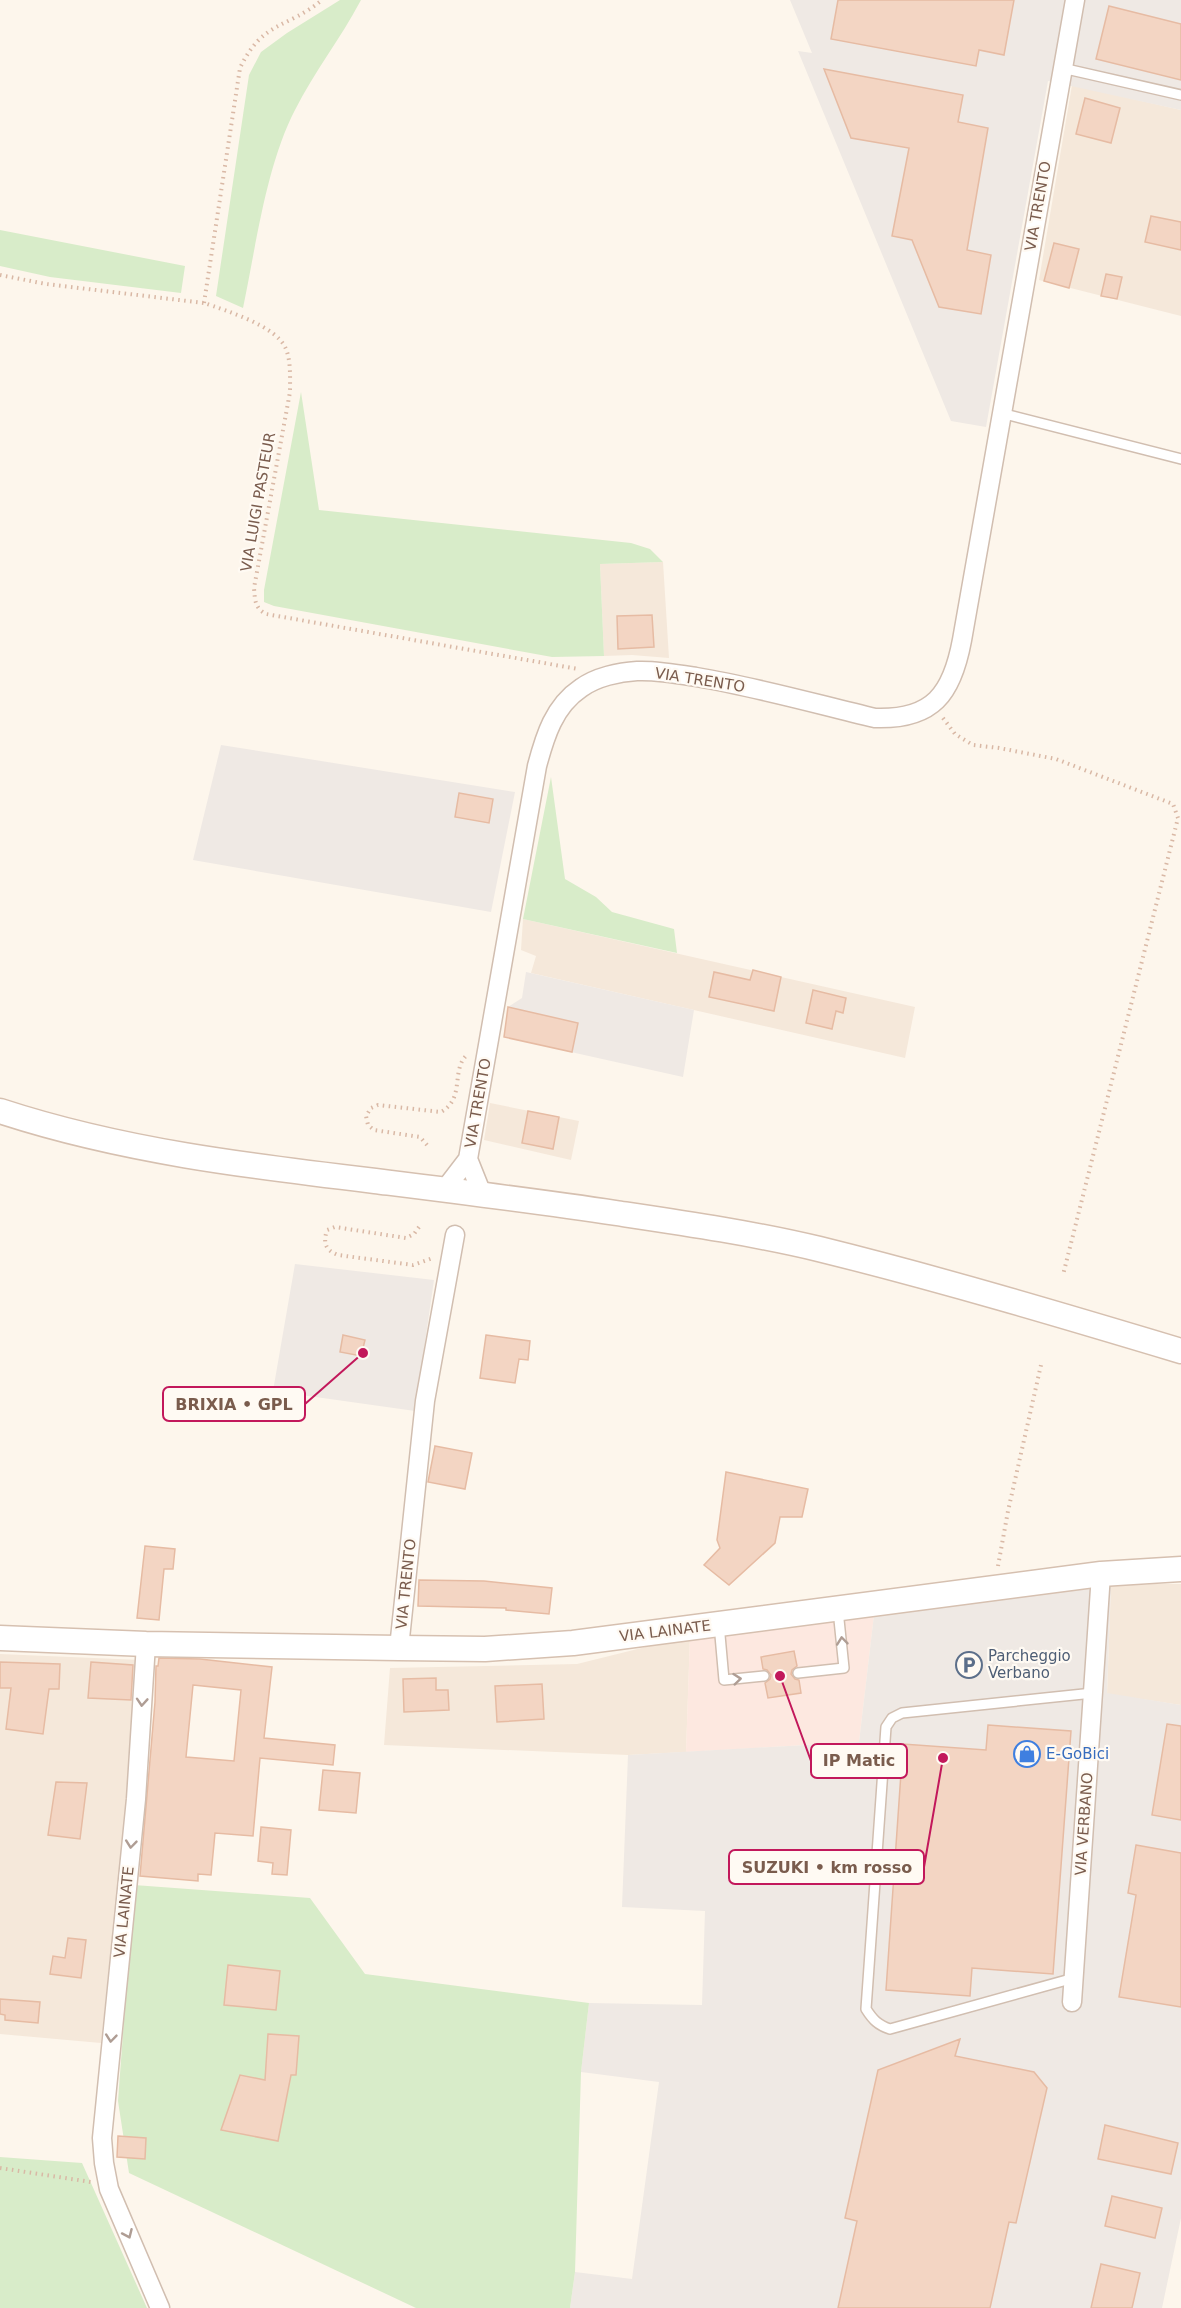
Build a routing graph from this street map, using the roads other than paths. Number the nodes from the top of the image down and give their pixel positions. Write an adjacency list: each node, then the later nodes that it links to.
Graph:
1 (1074, 0): 2 (street, VIA TRENTO)
2 (1062, 68): 3 (lane); 4 (street, VIA TRENTO)
3 (1181, 94)
4 (1001, 413): 5 (lane); 7 (street, VIA TRENTO)
5 (1181, 459)
6 (0, 1111): 8 (main road)
7 (468, 1159): 8 (street); 9 (street)
8 (445, 1189): 9 (main road)
9 (482, 1194): 11 (main road)
10 (455, 1235): 18 (street, VIA TRENTO)
11 (1181, 1351)
12 (1181, 1569): 13 (main road, VIA LAINATE)
13 (1101, 1574): 14 (main road, VIA LAINATE); 21 (street, VIA VERBANO)
14 (838, 1609): 15 (main road, VIA LAINATE); 19 (lane, one-way to 14)
15 (719, 1624): 18 (main road, VIA LAINATE); 20 (lane, one-way to 20)
16 (0, 1638): 17 (main road, VIA LAINATE)
17 (146, 1644): 18 (main road, VIA LAINATE); 24 (street, VIA LAINATE, one-way to 24)
18 (399, 1648)
19 (798, 1673)
20 (764, 1676)
21 (1093, 1693): 22 (street, VIA VERBANO); 22 (lane)
22 (1074, 1978): 23 (street, VIA VERBANO)
23 (1072, 2002)
24 (160, 2308)

